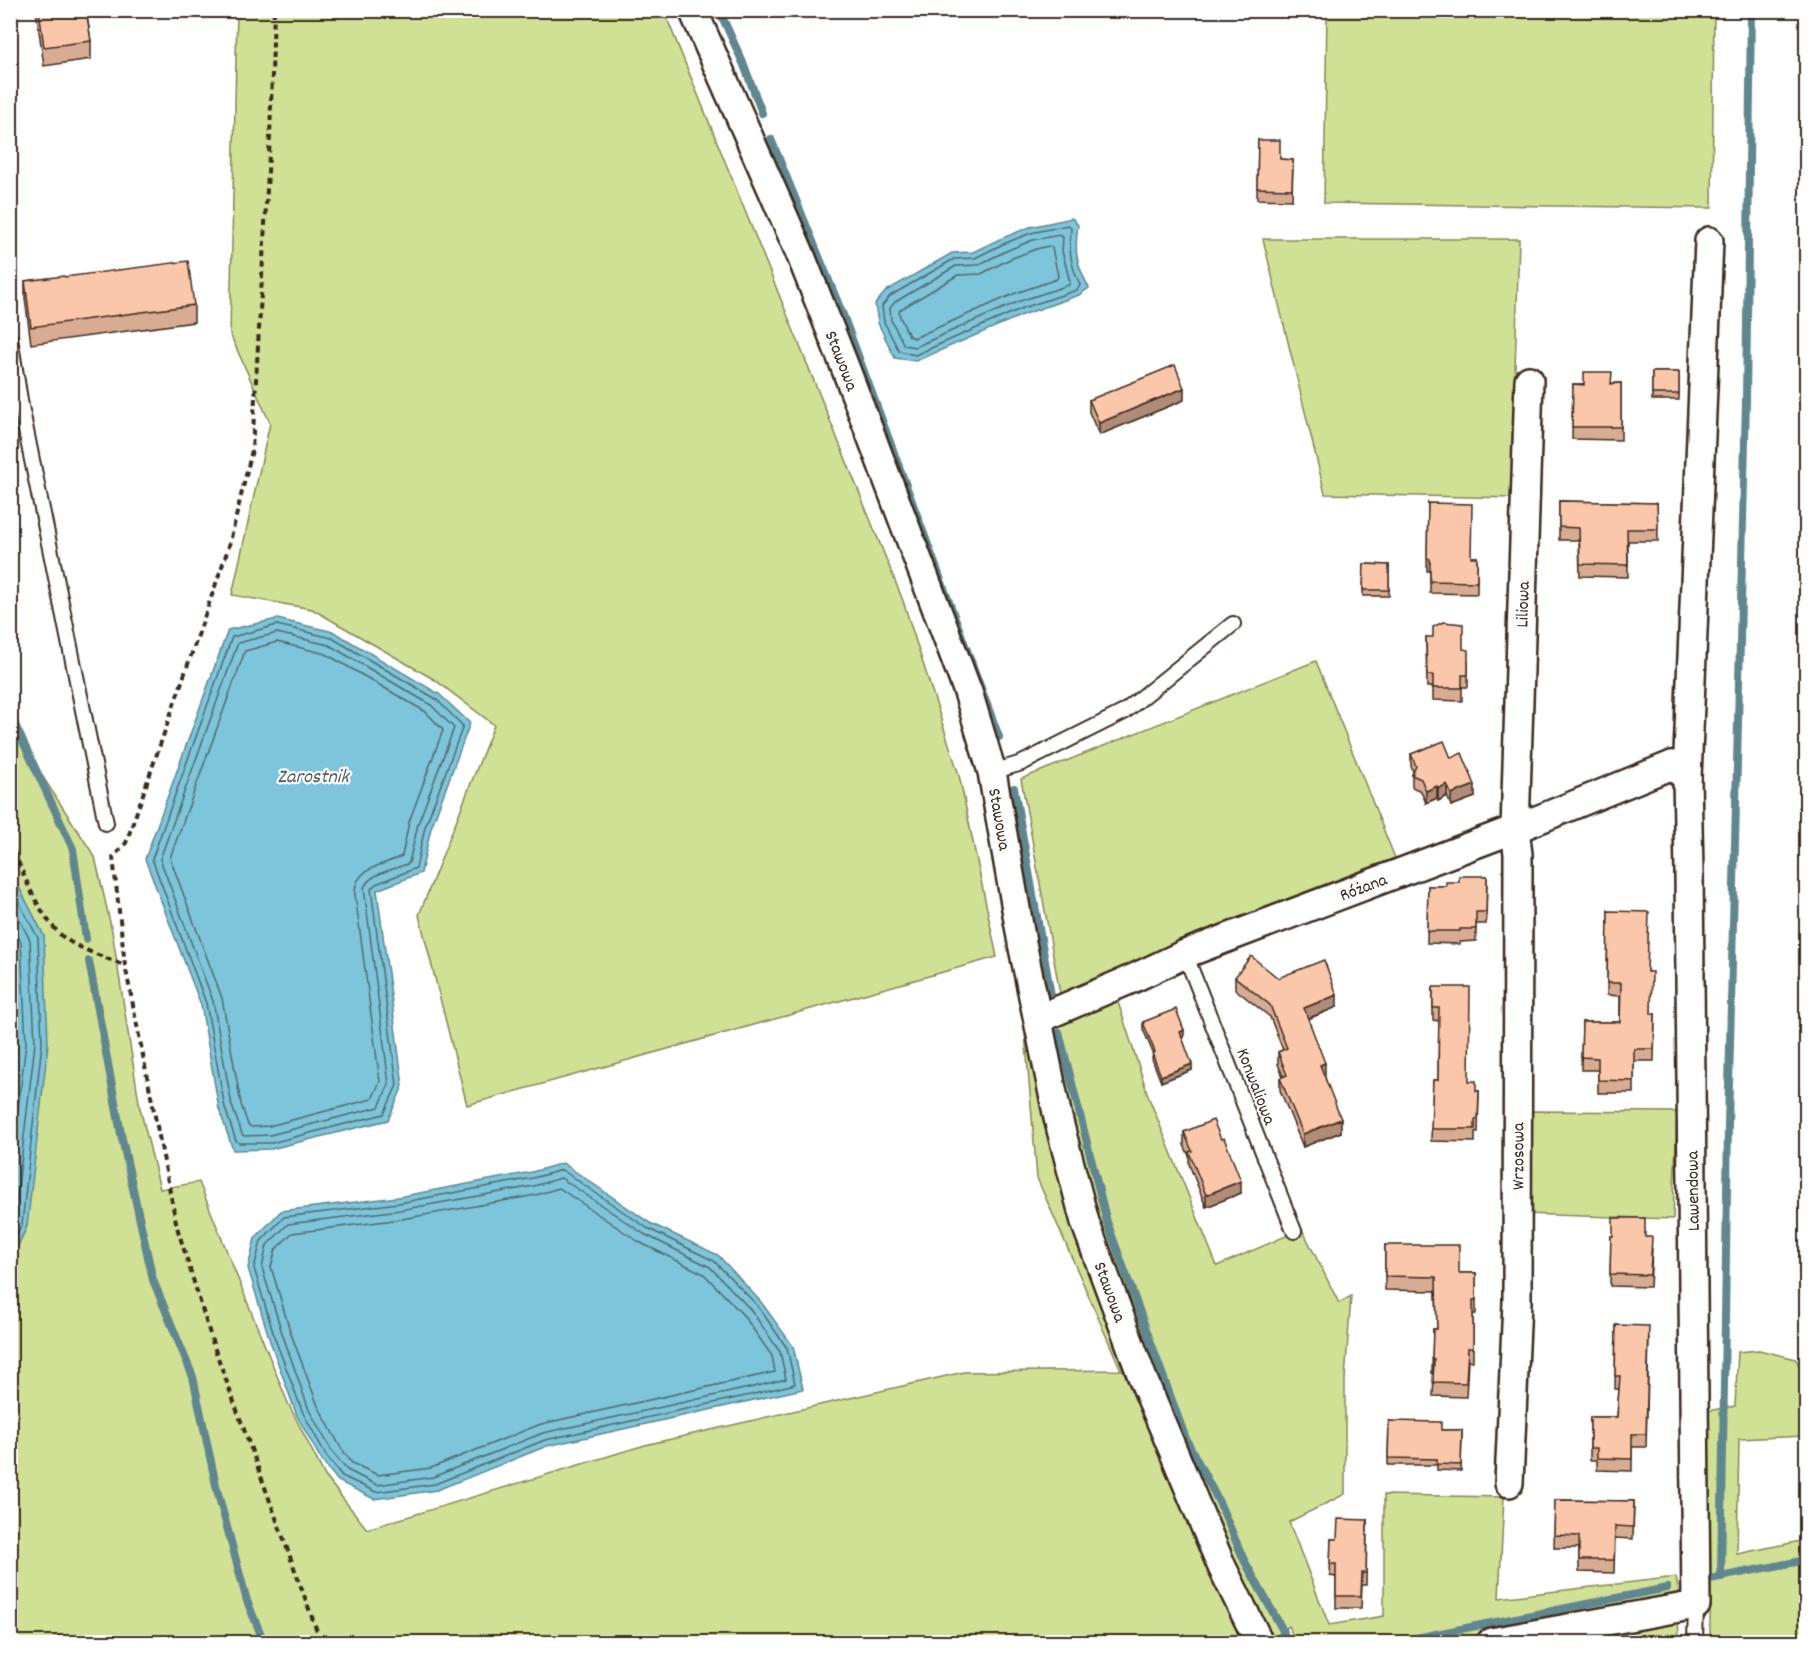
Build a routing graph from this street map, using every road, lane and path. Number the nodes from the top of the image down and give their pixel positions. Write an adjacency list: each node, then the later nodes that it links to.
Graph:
1 (274, 10): 13 (path)
2 (693, 10): 7 (street, Stawowa)
3 (1709, 241): 8 (street, Lawendowa)
4 (10, 339): 9 (lane)
5 (1529, 380): 10 (street, Liliowa)
6 (1233, 624): 7 (lane)
7 (992, 772): 14 (street, Stawowa)
8 (1687, 778): 10 (street, Różana); 17 (street, Lawendowa)
9 (105, 823)
10 (1515, 830): 12 (street, Różana); 16 (street, Wrzosowa)
11 (10, 842): 13 (path)
12 (1185, 954): 14 (street, Różana); 15 (lane, Konwaliowa)
13 (125, 965): 18 (path)
14 (1038, 1019): 19 (street, Stawowa)
15 (1294, 1231)
16 (1509, 1483)
17 (1696, 1605): 20 (street); 21 (lane)
18 (321, 1642)
19 (1259, 1642)
20 (1491, 1642)
21 (1695, 1642)

